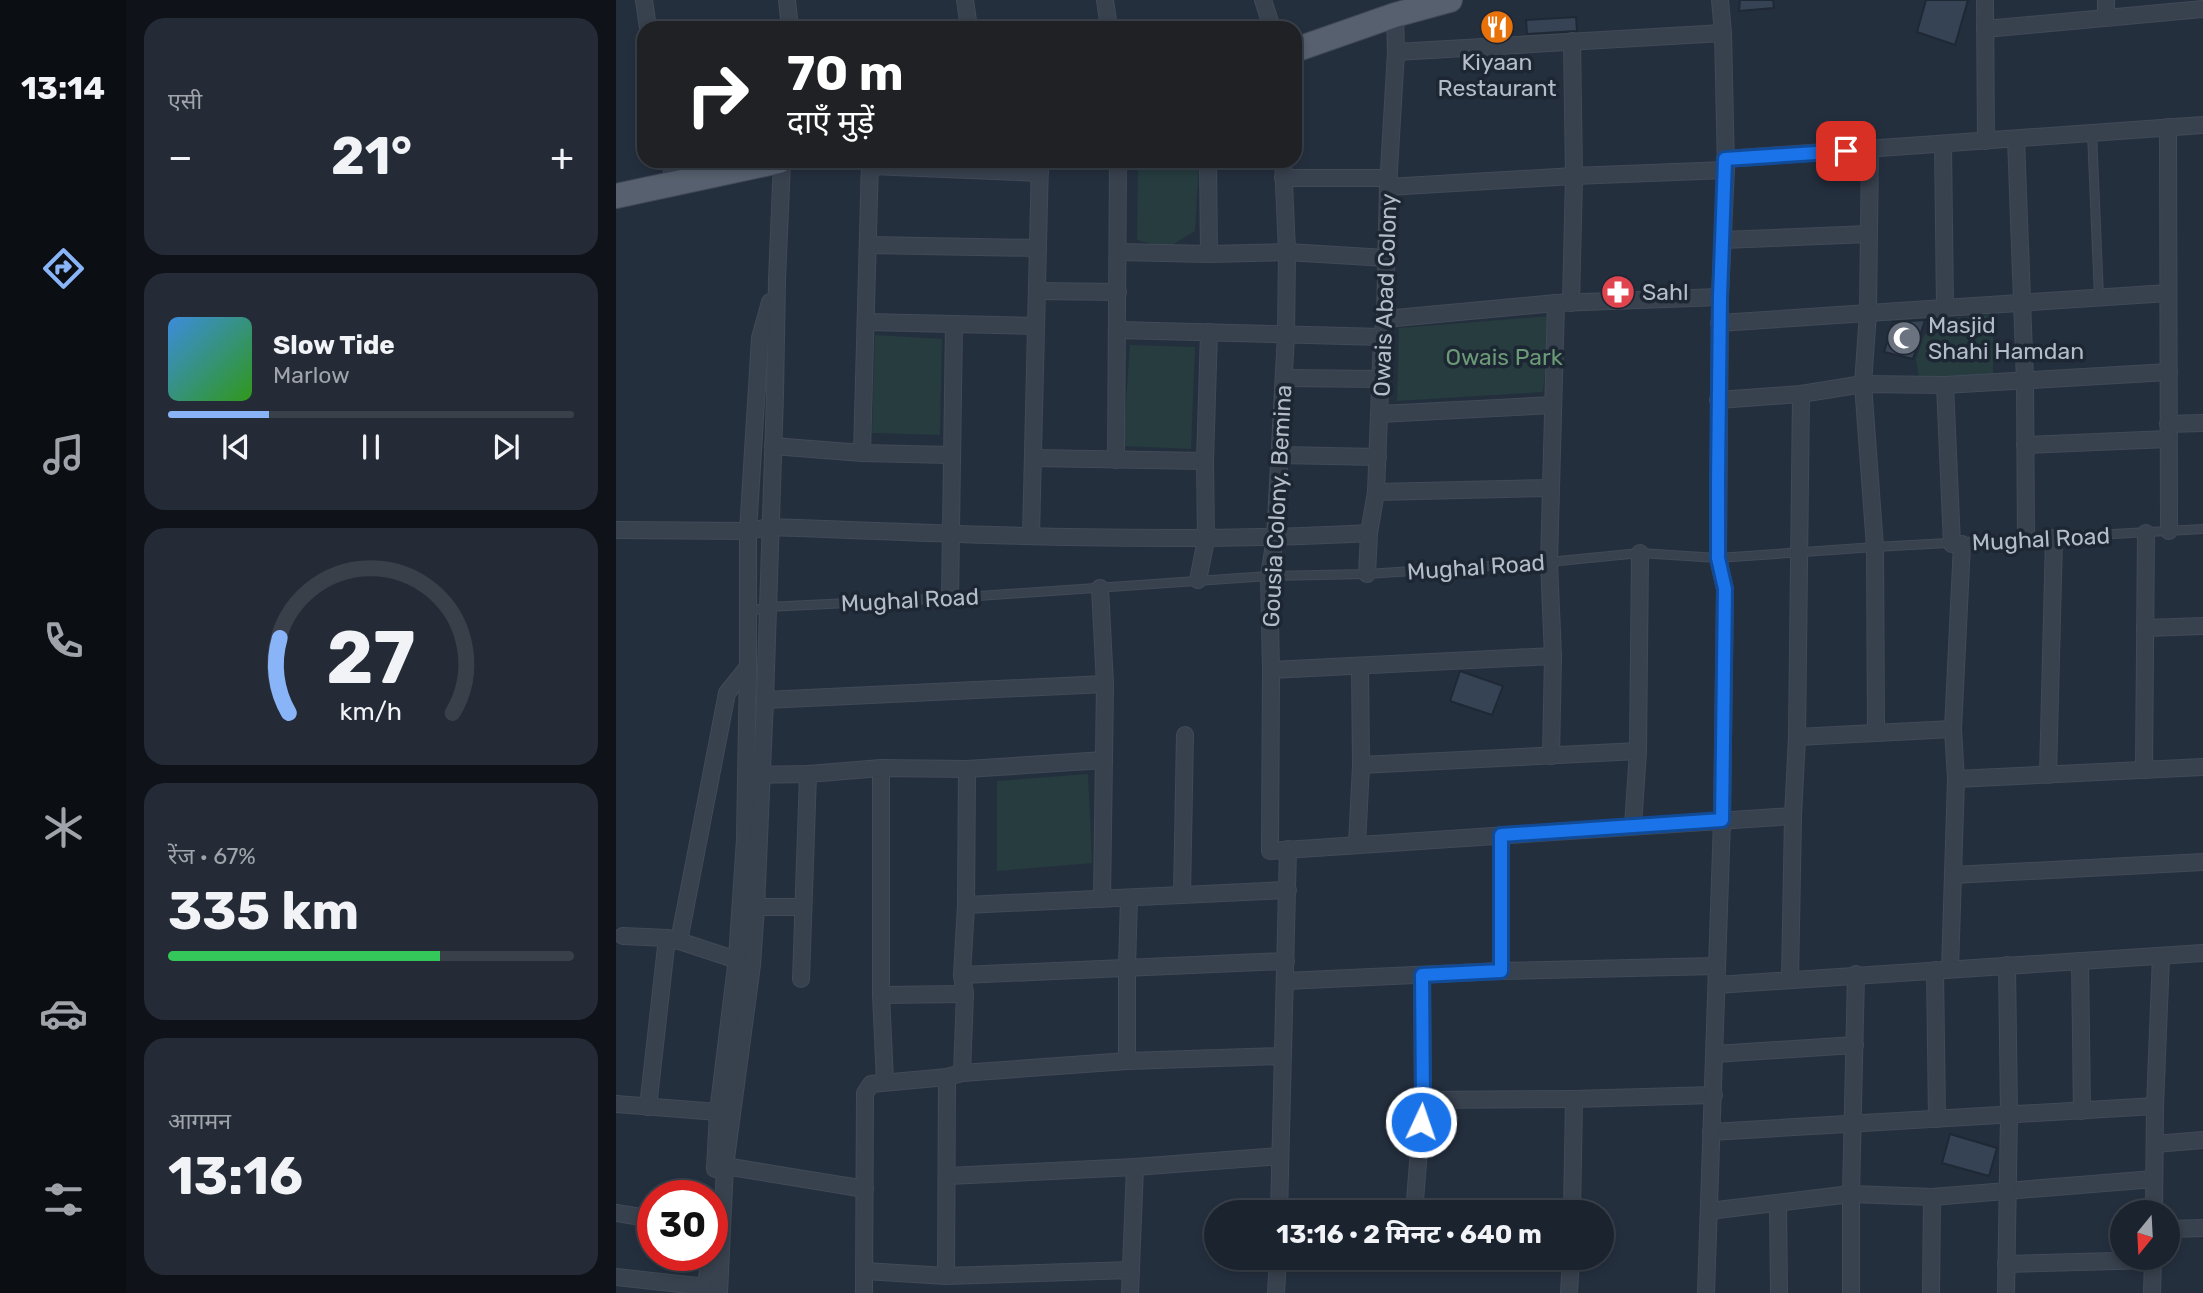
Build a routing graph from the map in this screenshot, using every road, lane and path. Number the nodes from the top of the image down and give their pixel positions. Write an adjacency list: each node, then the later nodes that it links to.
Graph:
1 (628, 0): 10 (street)
2 (787, 0): 15 (street)
3 (965, 0): 16 (street)
4 (1105, 0): 17 (street)
5 (1263, 0): 18 (street)
6 (1450, 0): 12 (main road)
7 (1720, 0): 20 (street)
8 (1984, 0): 19 (street)
9 (2106, 0): 13 (street)
10 (645, 1): 14 (street)
11 (2203, 9): 13 (street)
12 (1395, 15): 22 (main road); 23 (street, Owais Abad Colony)
13 (2106, 18): 19 (street)
14 (647, 21)
15 (789, 21)
16 (968, 21)
17 (1108, 21)
18 (1270, 21)
19 (1985, 29): 28 (street)
20 (1723, 33): 21 (street); 31 (street)
21 (1572, 41): 23 (street); 40 (street)
22 (1302, 48)
23 (1396, 52): 42 (street, Owais Abad Colony)
24 (2203, 125): 25 (street)
25 (2168, 127): 26 (street); 55 (street)
26 (2092, 133): 27 (street); 57 (lane)
27 (2016, 139): 28 (street); 59 (street)
28 (1986, 141): 29 (street)
29 (1943, 144): 30 (street); 60 (street)
30 (1870, 149): 31 (street); 44 (street)
31 (1726, 165): 40 (street); 45 (street)
32 (717, 168): 39 (main road)
33 (781, 168): 52 (street)
34 (870, 168): 46 (street)
35 (1040, 168): 47 (street)
36 (1118, 168): 48 (street)
37 (1208, 168): 50 (street)
38 (1283, 168): 41 (street, Gousia Colony, Bemina)
39 (672, 173): 43 (main road)
40 (1574, 176): 42 (street); 58 (street)
41 (1283, 178): 42 (street); 49 (street, Gousia Colony, Bemina)
42 (1389, 183): 51 (street, Owais Abad Colony)
43 (616, 197)
44 (1869, 234): 45 (street); 61 (street)
45 (1722, 240): 56 (street)
46 (868, 245): 47 (street); 63 (street)
47 (1038, 248): 53 (street)
48 (1119, 252): 50 (street); 54 (street)
49 (1287, 252): 50 (street); 51 (street); 69 (street, Gousia Colony, Bemina)
50 (1209, 254)
51 (1386, 258): 62 (street, Owais Abad Colony)
52 (777, 280): 84 (street); 97 (street)
53 (1037, 291): 54 (street); 66 (street)
54 (1118, 292): 67 (street)
55 (2168, 293): 57 (street); 71 (street)
56 (1720, 297): 58 (street); 64 (street)
57 (2099, 297): 59 (street)
58 (1564, 303): 62 (street); 79 (street)
59 (2022, 303): 60 (street); 74 (street)
60 (1945, 308): 61 (street)
61 (1868, 313): 64 (street); 75 (street)
62 (1385, 319): 70 (street, Owais Abad Colony)
63 (866, 322): 65 (street); 85 (street)
64 (1719, 323): 78 (street)
65 (954, 324): 66 (street); 86 (street)
66 (1036, 326): 89 (street)
67 (1118, 330): 68 (street); 90 (street)
68 (1209, 332): 69 (street); 91 (street)
69 (1286, 335): 70 (street); 72 (street, Gousia Colony, Bemina)
70 (1382, 337): 73 (street, Owais Abad Colony)
71 (2169, 372): 74 (street); 82 (street)
72 (1284, 378): 73 (street); 87 (street, Gousia Colony, Bemina)
73 (1381, 379): 80 (street, Owais Abad Colony)
74 (2025, 381): 76 (street); 83 (street)
75 (1863, 384): 76 (street); 77 (street); 108 (street)
76 (1945, 386): 107 (street)
77 (1801, 394): 78 (street); 110 (street)
78 (1718, 400): 111 (street)
79 (1553, 405): 80 (street); 92 (street)
80 (1380, 414): 88 (street, Owais Abad Colony)
81 (2203, 423): 82 (street)
82 (2168, 432): 83 (street); 98 (street)
83 (2025, 445): 106 (street)
84 (773, 446): 85 (street); 94 (street)
85 (862, 453): 86 (street)
86 (951, 455): 101 (street)
87 (1280, 455): 88 (street); 103 (street, Gousia Colony, Bemina)
88 (1378, 457): 93 (street, Owais Abad Colony)
89 (1033, 458): 90 (street); 102 (street)
90 (1116, 460): 91 (street)
91 (1205, 461): 105 (street)
92 (1550, 488): 93 (street); 112 (street)
93 (1376, 492): 99 (street, Owais Abad Colony)
94 (771, 527): 97 (street); 101 (street); 118 (street)
95 (2203, 529): 98 (lane, Mughal Road)
96 (616, 530): 97 (street)
97 (748, 531): 119 (street)
98 (2169, 531): 100 (lane, Mughal Road)
99 (1369, 533): 103 (street); 113 (street, Owais Abad Colony)
100 (2146, 533): 104 (lane, Mughal Road); 121 (street)
101 (951, 534): 102 (street); 117 (street)
102 (1031, 536): 105 (street)
103 (1275, 538): 105 (street); 114 (street, Gousia Colony, Bemina)
104 (2054, 538): 106 (lane, Mughal Road); 142 (street)
105 (1206, 540): 115 (street)
106 (2026, 540): 107 (lane, Mughal Road)
107 (1957, 544): 108 (lane, Mughal Road); 128 (street)
108 (1875, 547): 110 (lane, Mughal Road); 129 (street)
109 (1640, 553): 111 (lane, Mughal Road); 112 (lane, Mughal Road); 132 (street)
110 (1798, 553): 111 (lane, Mughal Road); 131 (street)
111 (1718, 558): 145 (street)
112 (1549, 562): 113 (lane, Mughal Road); 122 (street)
113 (1367, 574): 114 (lane, Mughal Road)
114 (1269, 576): 115 (lane, Mughal Road); 125 (street, Gousia Colony, Bemina)
115 (1198, 580): 116 (lane, Mughal Road)
116 (1100, 588): 117 (lane, Mughal Road); 126 (street)
117 (950, 598): 118 (lane, Mughal Road)
118 (767, 607): 119 (lane, Mughal Road); 127 (street)
119 (748, 612): 124 (street)
120 (2203, 626): 121 (street)
121 (2145, 628): 139 (street)
122 (1553, 656): 123 (street); 133 (street)
123 (1360, 666): 125 (street); 135 (street)
124 (748, 667): 141 (street); 160 (street)
125 (1271, 670): 149 (street, Gousia Colony, Bemina)
126 (1105, 684): 127 (street); 134 (street)
127 (765, 699): 141 (street)
128 (1954, 729): 129 (street); 143 (street)
129 (1876, 733): 131 (street)
130 (1185, 735): 153 (street)
131 (1797, 737): 144 (street)
132 (1638, 751): 133 (street); 146 (street)
133 (1551, 755): 135 (street)
134 (1104, 760): 138 (street); 155 (street)
135 (1361, 765): 148 (street)
136 (2203, 767): 139 (street)
137 (881, 768): 138 (street); 140 (street); 179 (street)
138 (967, 769): 156 (street)
139 (2144, 770): 142 (street)
140 (808, 774): 141 (street); 158 (street)
141 (754, 775): 157 (street); 165 (street)
142 (2048, 775): 143 (street)
143 (1956, 779): 151 (street)
144 (1793, 816): 145 (street); 175 (street)
145 (1722, 820): 146 (street); 168 (street)
146 (1633, 826): 147 (street)
147 (1501, 835): 148 (street); 170 (street)
148 (1357, 845): 149 (street)
149 (1288, 849): 152 (street)
150 (2203, 862): 151 (street)
151 (1953, 875): 169 (street)
152 (1288, 890): 153 (street); 163 (street)
153 (1182, 895): 154 (street)
154 (1129, 898): 155 (street); 167 (street)
155 (1102, 899): 156 (street)
156 (966, 905): 172 (street)
157 (756, 907): 158 (street); 165 (street)
158 (802, 907): 174 (street)
159 (623, 936): 160 (street)
160 (673, 939): 165 (street); 191 (street)
161 (2203, 953): 162 (street)
162 (2161, 956): 164 (street); 190 (street)
163 (1286, 961): 167 (street); 176 (street)
164 (2080, 961): 166 (street); 192 (street)
165 (744, 962): 193 (street); 201 (street)
166 (2007, 965): 169 (street); 194 (street)
167 (1127, 967): 172 (street); 183 (street)
168 (1716, 967): 170 (street); 177 (street)
169 (1943, 969): 171 (street); 195 (street)
170 (1501, 971): 173 (street)
171 (1856, 974): 175 (street); 180 (street)
172 (962, 975): 178 (street)
173 (1422, 975): 176 (street); 188 (street)
174 (801, 979)
175 (1790, 979): 177 (street)
176 (1285, 981): 182 (street)
177 (1717, 985): 181 (street)
178 (965, 993): 179 (street); 184 (street)
179 (881, 995): 185 (street)
180 (1855, 1045): 181 (street); 196 (street)
181 (1715, 1054): 186 (street)
182 (1282, 1056): 183 (street); 200 (street)
183 (1127, 1060): 184 (street)
184 (954, 1075): 185 (street); 203 (street)
185 (885, 1081): 206 (street)
186 (1714, 1095): 187 (street); 197 (street)
187 (1574, 1099): 188 (street); 212 (street)
188 (1423, 1100): 211 (street)
189 (616, 1104): 191 (street)
190 (2155, 1106): 192 (street); 199 (street)
191 (648, 1107): 193 (street)
192 (2082, 1111): 194 (street)
193 (718, 1112): 205 (street)
194 (2009, 1115): 195 (street); 207 (street)
195 (1937, 1119): 196 (street)
196 (1853, 1124): 197 (street); 208 (street)
197 (1711, 1132): 215 (street)
198 (2203, 1140): 199 (street)
199 (2155, 1143): 204 (street)
200 (1280, 1156): 202 (street); 210 (street)
201 (725, 1166): 206 (street); 230 (street)
202 (1135, 1167): 203 (street); 222 (street)
203 (948, 1176): 228 (street)
204 (2154, 1179): 207 (street); 213 (street)
205 (714, 1180)
206 (865, 1189): 227 (street)
207 (2007, 1192): 209 (street); 221 (street)
208 (1851, 1194): 209 (street); 214 (street); 237 (street)
209 (1931, 1197): 238 (street)
210 (1279, 1200)
211 (1415, 1200)
212 (1572, 1200)
213 (2154, 1200)
214 (1778, 1203): 215 (street); 236 (street)
215 (1709, 1211): 235 (street)
216 (616, 1213): 217 (street)
217 (637, 1216)
218 (2203, 1228): 219 (street)
219 (2180, 1229)
220 (2110, 1260): 221 (street)
221 (2006, 1264): 239 (street)
222 (1131, 1270): 228 (street); 232 (street)
223 (1277, 1270): 233 (street)
224 (1571, 1270): 234 (street)
225 (2153, 1270): 240 (street)
226 (710, 1271): 230 (street)
227 (865, 1271): 228 (street); 231 (street)
228 (946, 1276)
229 (616, 1277): 230 (street)
230 (711, 1291)
231 (864, 1293)
232 (1130, 1293)
233 (1276, 1293)
234 (1570, 1293)
235 (1706, 1293)
236 (1779, 1293)
237 (1851, 1293)
238 (1931, 1293)
239 (2006, 1293)
240 (2152, 1293)

